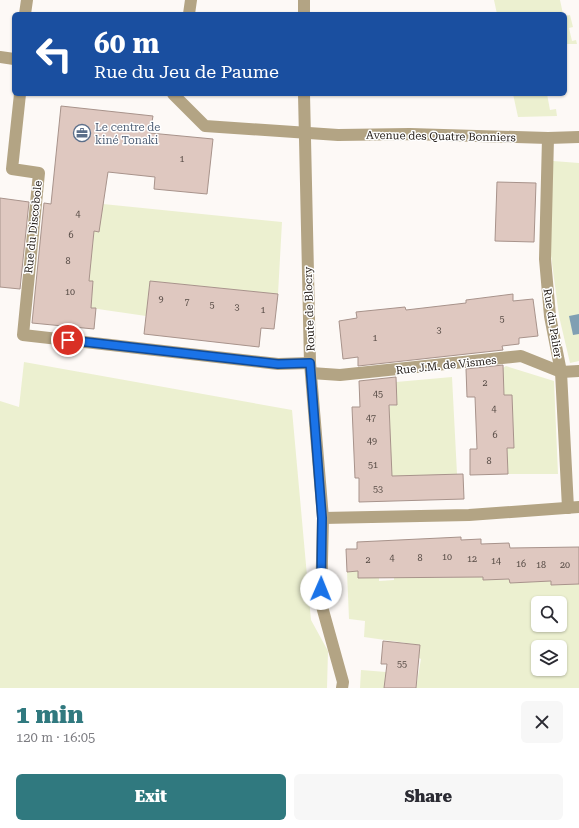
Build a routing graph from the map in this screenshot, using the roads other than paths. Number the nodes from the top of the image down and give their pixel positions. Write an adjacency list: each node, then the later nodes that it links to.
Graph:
1 (27, 0): 4 (street)
2 (191, 0): 5 (street)
3 (304, 0): 6 (street)
4 (25, 12)
5 (189, 12)
6 (304, 12)
7 (0, 57): 8 (street)
8 (12, 59)
9 (20, 96): 15 (street, Rue du Discobole)
10 (177, 96): 12 (street, Avenue des Quatre Bonniers)
11 (304, 96): 12 (street, Route de Blocry)
12 (304, 133): 14 (street, Avenue des Quatre Bonniers); 16 (street, Route de Blocry)
13 (579, 137): 14 (street, Avenue des Quatre Bonniers)
14 (548, 138): 18 (street, Rue du Palier)
15 (23, 335): 16 (street, Rue J.M. de Vismes)
16 (311, 368): 18 (street, Rue J.M. de Vismes); 20 (street, Route de Blocry)
17 (579, 370): 18 (street, Rue J.M. de Vismes)
18 (561, 372): 19 (street, Rue du Palier)
19 (574, 508): 20 (street, Rue du Palier)
20 (322, 518): 21 (street, Route de Blocry)
21 (342, 688)

